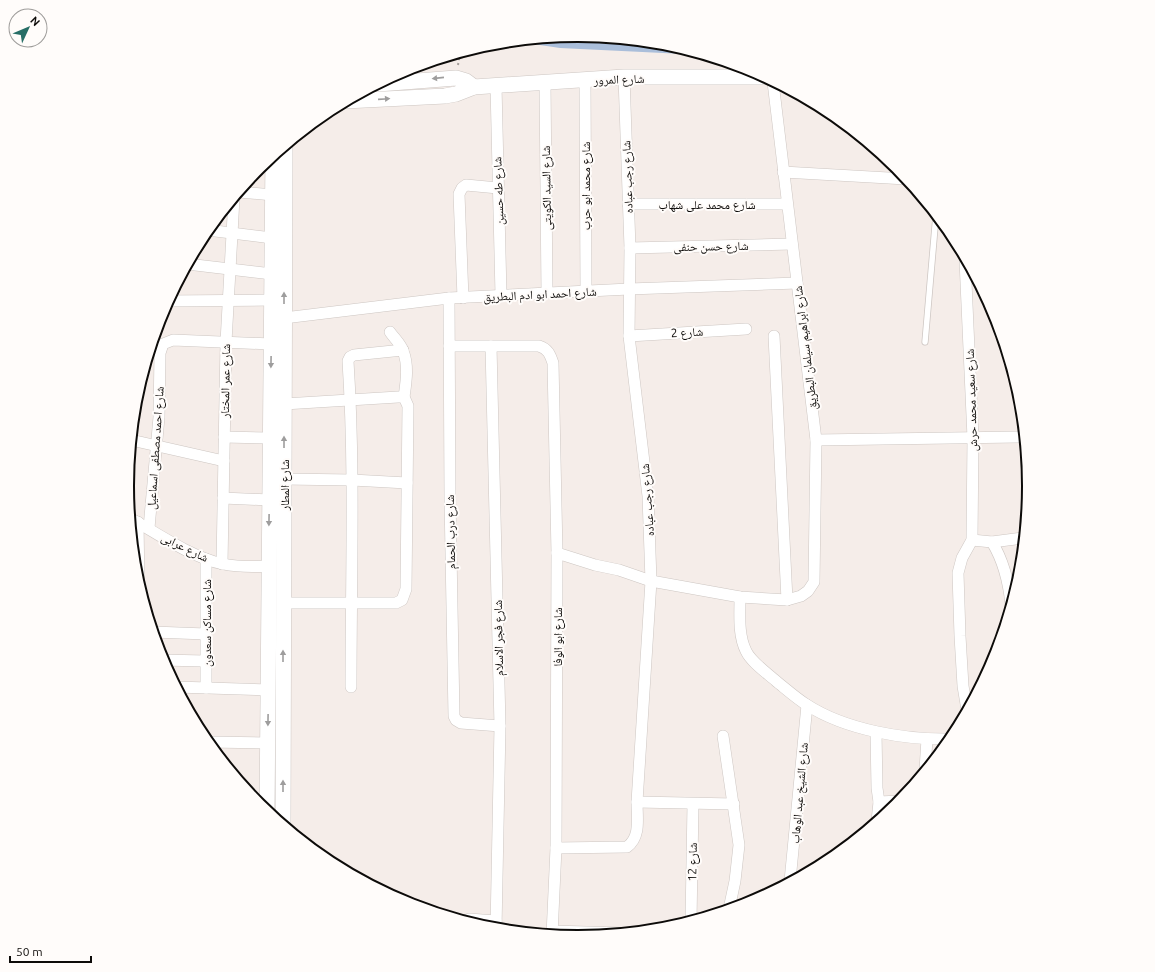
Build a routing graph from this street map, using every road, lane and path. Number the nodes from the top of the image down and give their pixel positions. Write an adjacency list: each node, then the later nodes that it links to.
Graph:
1 (624, 77): 2 (street, شارع المرور); 3 (street, شارع المرور); 17 (street, شارع رجب عباده)
2 (749, 77)
3 (585, 80): 4 (street, شارع المرور); 32 (street, شارع محمد ابو حرب)
4 (545, 82): 6 (street, شارع المرور); 33 (street, شارع السيد الكويتى)
5 (393, 83): 7 (street, one-way to 5)
6 (496, 86): 7 (street, شارع المرور); 14 (street, شارع طه حسين)
7 (474, 88): 9 (street, شارع المرور, one-way to 7)
8 (774, 88): 12 (street, شارع ابراهيم سيلمان البطريق)
9 (357, 100)
10 (285, 152): 40 (street, شارع المطار, one-way to 10)
11 (273, 163): 16 (street, شارع المطار)
12 (783, 172): 13 (street); 18 (street, شارع ابراهيم سيلمان البطريق)
13 (897, 178)
14 (498, 188): 34 (street, شارع طه حسين); 36 (street)
15 (244, 192): 16 (street)
16 (273, 195): 23 (street, شارع المطار)
17 (628, 204): 18 (street, شارع محمد على شهاب); 25 (street, شارع رجب عباده)
18 (787, 204): 24 (street, شارع ابراهيم سيلمان البطريق)
19 (234, 206): 22 (street, شارع عمر المختار)
20 (935, 223): 46 (lane)
21 (214, 231): 22 (street)
22 (232, 233): 23 (street); 27 (street, شارع عمر المختار)
23 (272, 238): 29 (street, شارع المطار)
24 (792, 244): 25 (street, شارع حسن حنفى); 30 (street, شارع ابراهيم سيلمان البطريق)
25 (630, 248): 31 (street, شارع رجب عباده)
26 (193, 265): 27 (street)
27 (230, 269): 29 (street); 39 (street, شارع عمر المختار)
28 (966, 271): 57 (street, شارع سعيد محمد حرش)
29 (272, 274): 37 (street, شارع المطار)
30 (797, 283): 31 (street, شارع احمد ابو ادم البطريق); 58 (street, شارع ابراهيم سيلمان البطريق)
31 (629, 289): 32 (street, شارع احمد ابو ادم البطريق); 43 (street, شارع رجب عباده)
32 (586, 291): 33 (street, شارع احمد ابو ادم البطريق)
33 (547, 293): 34 (street, شارع احمد ابو ادم البطريق)
34 (501, 295): 36 (street, شارع احمد ابو ادم البطريق)
35 (449, 298): 36 (street, شارع احمد ابو ادم البطريق); 40 (street, شارع احمد ابو ادم البطريق); 48 (street, شارع درب الحمام)
36 (463, 298)
37 (272, 300): 39 (street); 47 (street, شارع المطار)
38 (174, 301): 39 (street)
39 (228, 301): 45 (street, شارع عمر المختار)
40 (284, 318): 53 (street, شارع المطار)
41 (746, 329): 43 (street, شارع 2)
42 (390, 332): 50 (street)
43 (629, 336): 77 (street, شارع رجب عباده)
44 (774, 336): 80 (street)
45 (226, 342): 47 (street); 54 (street, شارع عمر المختار); 60 (street, شارع احمد مصطفى اسماعيل)
46 (925, 342)
47 (271, 344): 56 (street, شارع المطار, one-way to 56)
48 (448, 346): 49 (street); 93 (street, شارع درب الحمام)
49 (491, 346): 73 (street, شارع ابو الوفا); 93 (street, شارع فجر الاسلام)
50 (403, 350): 51 (street); 52 (street)
51 (404, 397): 52 (street); 64 (street)
52 (351, 401): 53 (street); 63 (street)
53 (284, 404): 62 (street, شارع المطار, one-way to 53)
54 (224, 437): 56 (street); 61 (street, شارع عمر المختار)
55 (1019, 437): 57 (street)
56 (270, 438): 66 (street, شارع المطار)
57 (974, 438): 58 (street); 71 (street, شارع سعيد محمد حرش)
58 (816, 440): 80 (street, شارع ابراهيم سيلمان البطريق)
59 (136, 441): 60 (street)
60 (156, 446): 61 (street); 68 (street, شارع احمد مصطفى اسماعيل)
61 (224, 461): 65 (street, شارع عمر المختار)
62 (284, 479): 63 (street); 69 (street, شارع المطار)
63 (352, 480): 64 (street); 82 (street)
64 (407, 483): 82 (street)
65 (223, 498): 66 (street); 75 (street, شارع عمر المختار)
66 (269, 500): 69 (street, شارع المطار, one-way to 69)
67 (134, 520): 68 (street, شارع عرابى)
68 (149, 528): 74 (street, شارع عرابى)
69 (276, 538): 76 (street, شارع المطار); 81 (street, شارع المطار)
70 (1019, 539): 72 (street)
71 (972, 540): 72 (street); 91 (street)
72 (992, 542): 78 (street)
73 (557, 553): 77 (street); 109 (street, شارع ابو الوفا)
74 (206, 559): 75 (street, شارع عرابى); 84 (street, شارع مساكن سعدون)
75 (222, 564): 76 (street, شارع عرابى)
76 (269, 566): 90 (street, شارع المطار)
77 (651, 581): 79 (street); 101 (street, شارع رجب عباده)
78 (1008, 592)
79 (740, 597): 80 (street); 92 (street)
80 (787, 600)
81 (284, 603): 82 (street); 108 (street, شارع المطار, one-way to 81)
82 (351, 603): 88 (street)
83 (158, 632): 84 (street)
84 (206, 634): 86 (street, شارع مساكن سعدون)
85 (169, 660): 86 (street)
86 (206, 661): 89 (street, شارع مساكن سعدون)
87 (182, 687): 89 (street)
88 (351, 687)
89 (206, 688): 90 (street)
90 (268, 690): 99 (street, شارع المطار, one-way to 99)
91 (966, 701)
92 (807, 705): 94 (street); 110 (street, شارع الشيخ عبد الوهاب)
93 (500, 726): 113 (street, شارع فجر الاسلام)
94 (876, 732): 96 (street); 102 (street)
95 (723, 736): 106 (street)
96 (927, 739): 97 (street); 100 (street)
97 (943, 739)
98 (215, 742): 99 (street)
99 (267, 743): 104 (street, شارع المطار)
100 (926, 761)
101 (637, 802): 105 (street); 109 (street, شارع رجب عباده)
102 (879, 802): 103 (street); 107 (street)
103 (889, 802)
104 (267, 803)
105 (693, 804): 106 (street); 112 (street, شارع 12)
106 (734, 804): 111 (street)
107 (878, 812)
108 (283, 818)
109 (556, 848): 114 (street, شارع ابو الوفا)
110 (791, 875)
111 (730, 902)
112 (691, 915)
113 (496, 922)
114 (552, 929)

